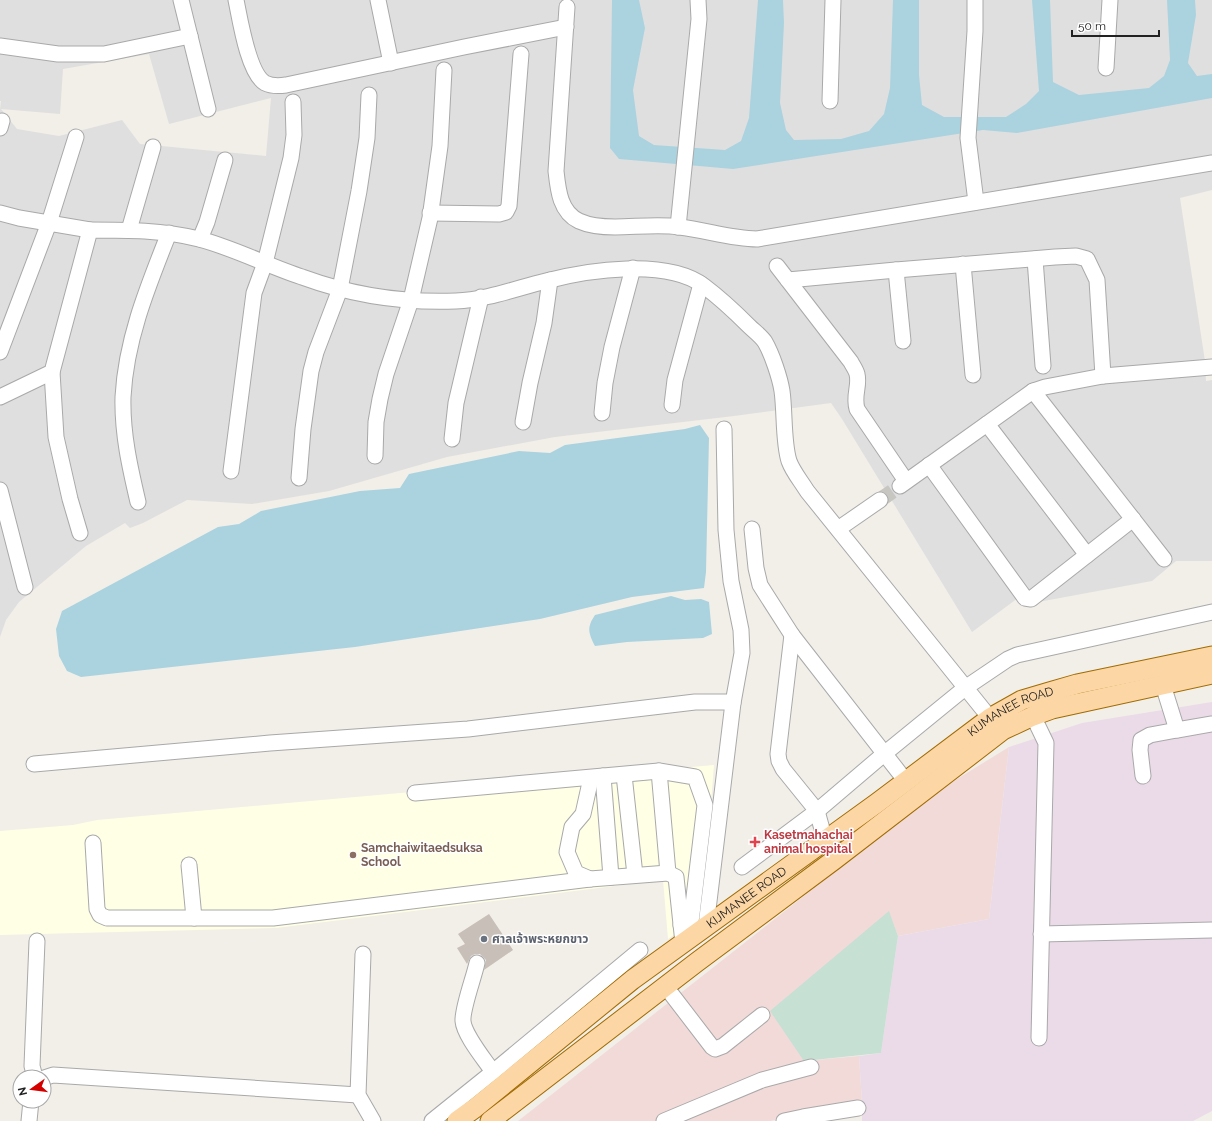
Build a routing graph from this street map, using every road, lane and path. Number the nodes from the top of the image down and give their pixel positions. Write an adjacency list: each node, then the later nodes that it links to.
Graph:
1 (181, 0): 10 (street)
2 (236, 0): 13 (street)
3 (378, 0): 13 (street)
4 (698, 0): 28 (street)
5 (833, 0): 17 (street)
6 (975, 0): 24 (street)
7 (1110, 0): 14 (street)
8 (567, 6): 9 (street)
9 (566, 27): 13 (street); 28 (street)
10 (190, 36): 11 (street); 19 (street)
11 (0, 46)
12 (521, 54): 26 (street)
13 (391, 63)
14 (1106, 68)
15 (444, 70): 26 (street)
16 (369, 95): 42 (street)
17 (830, 100)
18 (293, 102): 34 (street)
19 (208, 109)
20 (76, 137): 27 (street)
21 (154, 147): 30 (street)
22 (225, 160): 32 (street)
23 (1212, 163): 24 (street)
24 (976, 202): 28 (street)
25 (0, 213): 27 (street)
26 (430, 213): 44 (street)
27 (49, 223): 29 (street); 46 (street)
28 (678, 227)
29 (90, 230): 30 (street); 49 (street)
30 (129, 230): 31 (street)
31 (169, 233): 32 (street); 66 (street)
32 (200, 239): 34 (street)
33 (1035, 259): 35 (street); 47 (street); 51 (street)
34 (265, 262): 42 (street); 62 (street)
35 (963, 264): 38 (street); 50 (street)
36 (777, 266): 40 (street)
37 (633, 268): 39 (street); 41 (street); 55 (street)
38 (896, 270): 40 (street); 45 (street)
39 (550, 280): 43 (street); 56 (street)
40 (788, 280): 61 (street)
41 (701, 284): 54 (street); 69 (street)
42 (340, 289): 44 (street); 63 (street)
43 (481, 297): 44 (street); 59 (street)
44 (411, 300): 60 (street)
45 (904, 340)
46 (0, 352)
47 (1043, 366)
48 (1212, 367): 51 (street)
49 (52, 372): 53 (street); 70 (street)
50 (973, 375)
51 (1103, 376): 52 (street)
52 (1033, 391): 57 (street); 67 (street)
53 (0, 397)
54 (672, 405)
55 (602, 413)
56 (523, 422)
57 (986, 424): 61 (street); 71 (street)
58 (724, 429): 80 (street)
59 (452, 439)
60 (375, 456)
61 (929, 465): 71 (street)
62 (231, 471)
63 (299, 478)
64 (0, 490): 73 (street)
65 (880, 500): 69 (street)
66 (138, 502)
67 (1133, 519): 71 (street); 72 (street)
68 (752, 529): 75 (street)
69 (838, 529): 79 (street)
70 (80, 533)
71 (1086, 555)
72 (1164, 559)
73 (25, 588)
74 (1212, 612): 79 (street)
75 (792, 635): 85 (street); 93 (street)
76 (1212, 656): 82 (main road, KIJMANEE ROAD)
77 (1212, 674): 78 (main road, KIJMANEE ROAD)
78 (1163, 685): 81 (main road, KIJMANEE ROAD); 84 (street)
79 (965, 688): 82 (street); 85 (street)
80 (733, 704): 86 (street); 104 (street)
81 (1033, 716): 105 (street); 110 (main road, KIJMANEE ROAD)
82 (990, 718): 91 (main road, KIJMANEE ROAD)
83 (1212, 724): 84 (street)
84 (1177, 730): 89 (street)
85 (884, 754): 91 (street); 93 (street)
86 (34, 764)
87 (659, 771): 88 (street); 98 (street); 104 (street)
88 (624, 774): 90 (street); 99 (street)
89 (1143, 776)
90 (597, 777): 92 (street); 100 (street); 101 (street)
91 (906, 780): 94 (main road, KIJMANEE ROAD)
92 (415, 793)
93 (817, 811): 94 (street); 97 (street)
94 (825, 840): 104 (main road, KIJMANEE ROAD)
95 (93, 844): 102 (street)
96 (189, 865): 102 (street)
97 (742, 867)
98 (668, 873): 99 (street); 104 (street)
99 (634, 875): 100 (street)
100 (611, 877): 101 (street)
101 (590, 879): 102 (street)
102 (194, 918)
103 (1212, 930): 105 (street)
104 (691, 931): 112 (main road, KIJMANEE ROAD)
105 (1041, 934): 113 (street)
106 (37, 941): 116 (street)
107 (640, 950): 117 (street)
108 (363, 954): 119 (street)
109 (478, 963): 117 (street)
110 (666, 987): 111 (street); 114 (main road, KIJMANEE ROAD)
111 (762, 1015)
112 (578, 1024): 114 (main road); 126 (main road, KIJMANEE ROAD)
113 (1039, 1038)
114 (592, 1043): 127 (main road, KIJMANEE ROAD)
115 (810, 1067): 128 (street)
116 (33, 1069)
117 (494, 1072): 125 (street)
118 (52, 1076): 119 (street)
119 (358, 1095): 124 (street)
120 (858, 1108): 122 (street)
121 (30, 1109): 123 (street)
122 (803, 1119): 129 (street)
123 (28, 1121)
124 (373, 1121)
125 (432, 1121)
126 (457, 1121)
127 (490, 1121)
128 (664, 1121)
129 (784, 1121)

